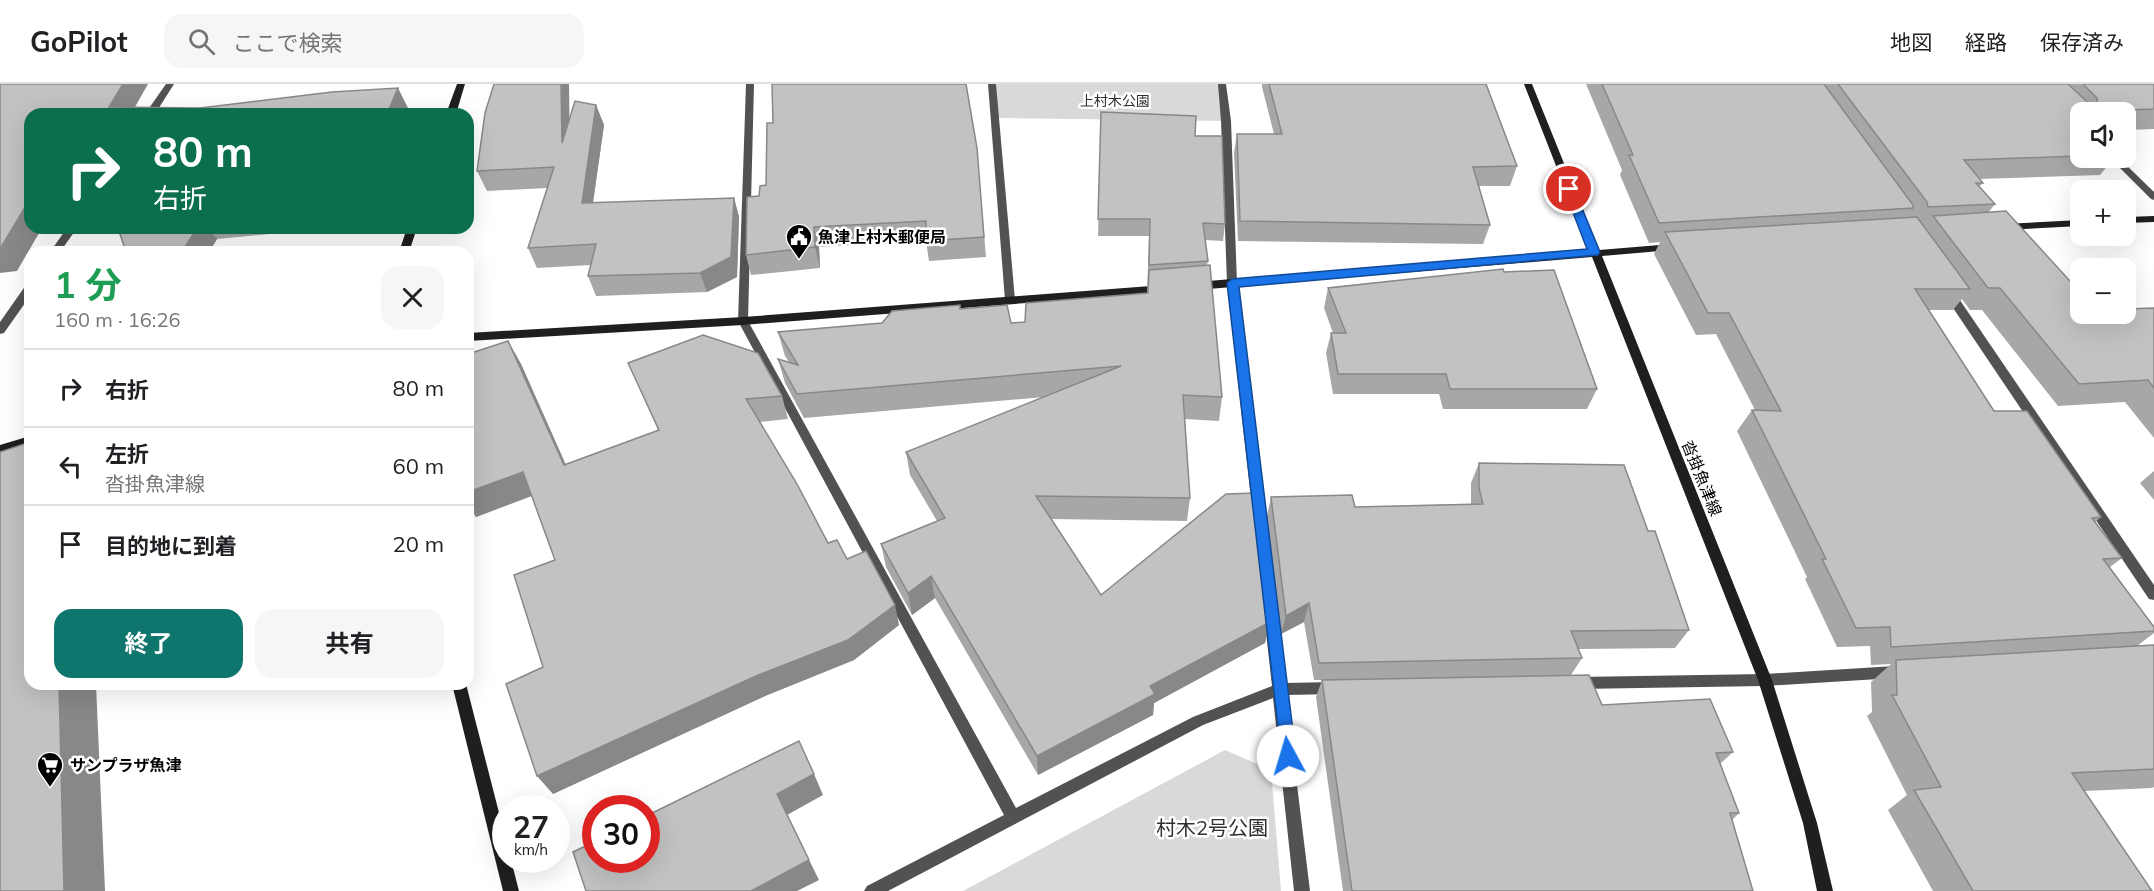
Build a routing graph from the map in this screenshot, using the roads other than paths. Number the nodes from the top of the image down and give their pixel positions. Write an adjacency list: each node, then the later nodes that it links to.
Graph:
1 (170, 84): 7 (street)
2 (461, 84): 8 (street)
3 (750, 84): 23 (street)
4 (992, 84): 22 (street)
5 (1222, 84): 18 (street)
6 (1528, 84): 16 (street, 沓掛魚津線)
7 (154, 108)
8 (453, 108)
9 (2124, 168): 10 (street)
10 (2154, 197)
11 (2154, 219): 12 (street)
12 (2136, 220)
13 (2070, 224): 14 (street)
14 (1987, 228)
15 (1689, 246): 16 (street)
16 (1594, 252): 18 (street); 30 (street, 沓掛魚津線)
17 (1940, 280): 28 (street)
18 (1232, 283): 19 (street); 33 (street)
19 (1185, 287)
20 (1174, 288): 22 (street)
21 (24, 296): 24 (street)
22 (1010, 300): 23 (street)
23 (743, 321): 25 (street); 35 (street)
24 (0, 330)
25 (474, 337)
26 (24, 442): 27 (street)
27 (0, 449)
28 (2154, 595)
29 (1906, 671): 30 (street)
30 (1765, 680): 31 (street); 39 (street, 沓掛魚津線)
31 (1564, 683)
32 (1351, 687): 33 (street)
33 (1281, 688): 35 (street); 38 (street)
34 (461, 690): 36 (street)
35 (1013, 817): 37 (street)
36 (511, 891)
37 (872, 891)
38 (1302, 891)
39 (1825, 891)

